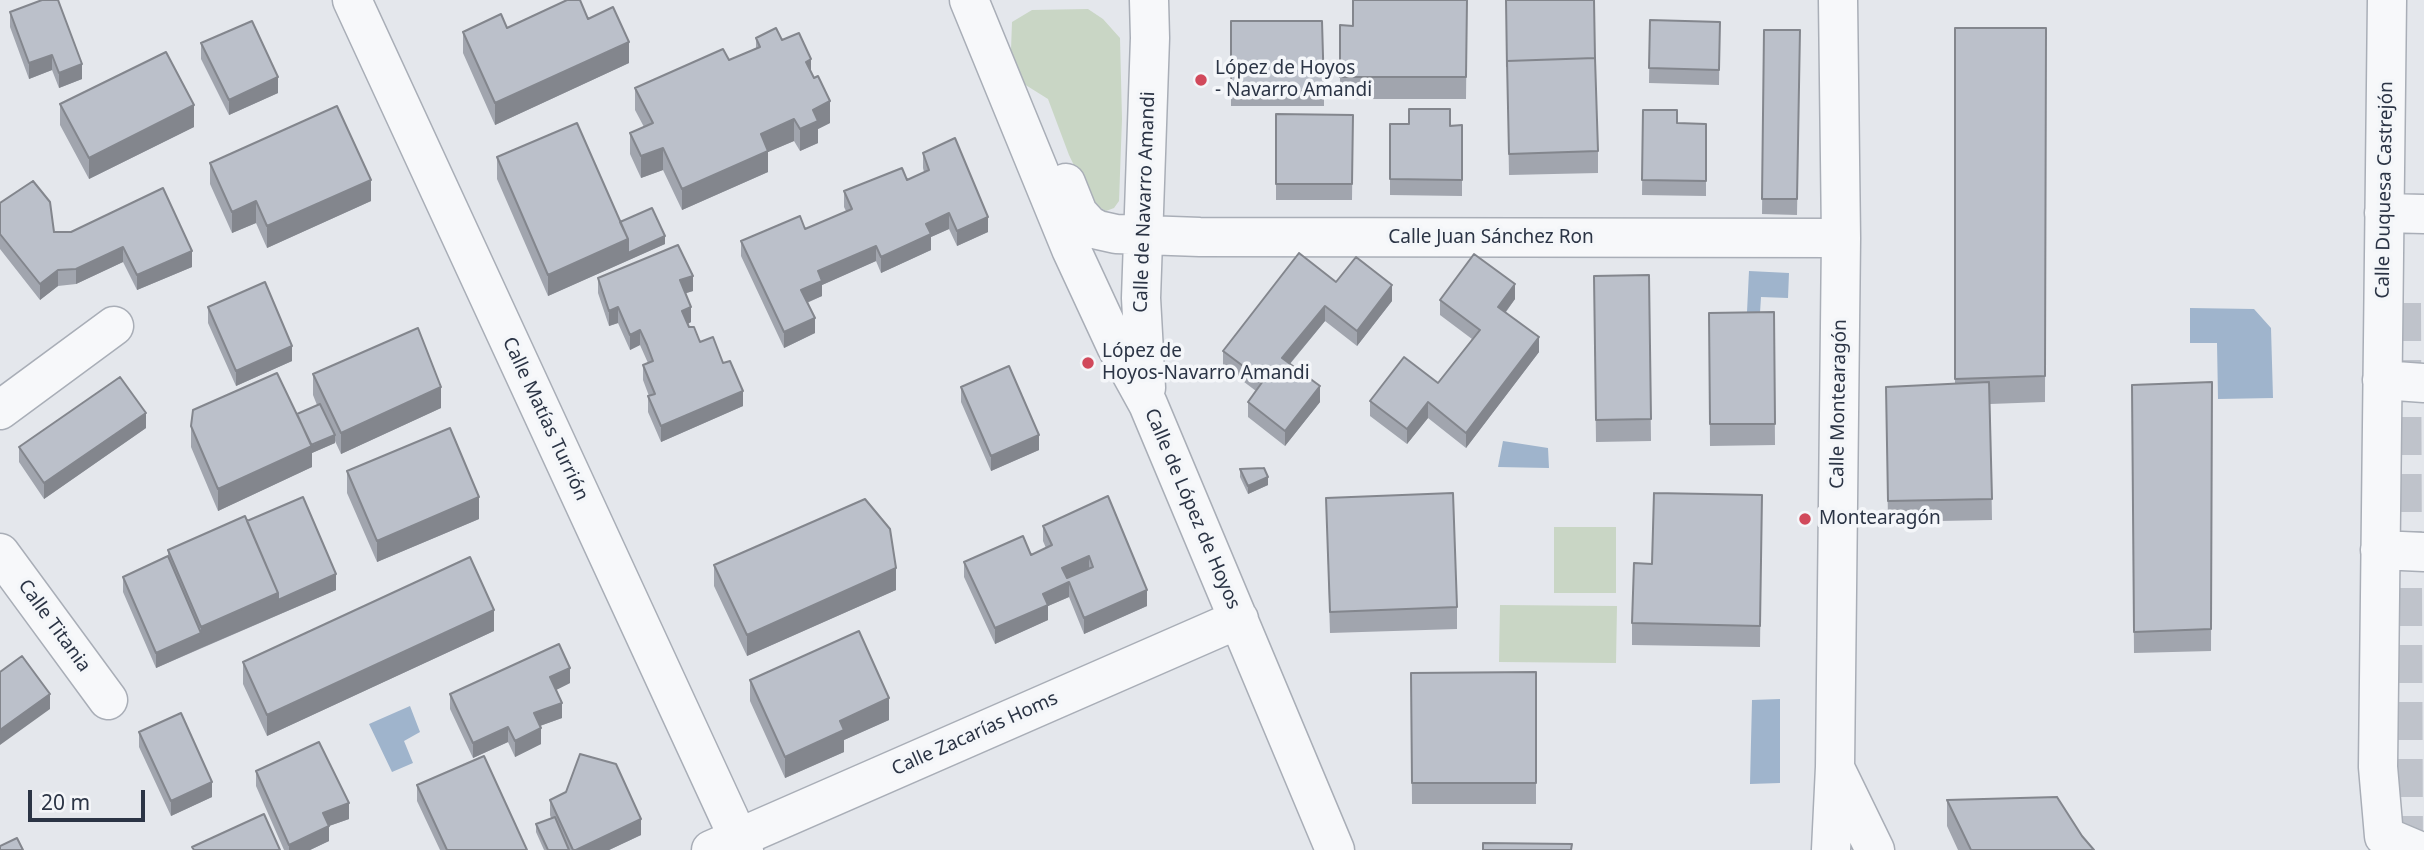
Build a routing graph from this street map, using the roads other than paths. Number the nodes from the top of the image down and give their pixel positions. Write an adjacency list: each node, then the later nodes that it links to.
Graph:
1 (352, 0): 23 (street, Calle Matías Turrión)
2 (969, 0): 6 (street, Calle de López de Hoyos)
3 (1149, 0): 9 (street, Calle de Navarro Amandi)
4 (1839, 0): 10 (street, Calle Montearagón)
5 (2387, 0): 7 (street, Calle Duquesa Castrejón)
6 (1016, 112): 9 (street, Calle de López de Hoyos); 14 (street, Calle de López de Hoyos)
7 (2385, 214): 8 (street); 12 (street, Calle Duquesa Castrejón)
8 (2424, 214)
9 (1142, 236): 10 (street, Calle Juan Sánchez Ron); 14 (street, Calle de Navarro Amandi)
10 (1841, 238): 21 (street, Calle Montearagón)
11 (114, 326): 15 (street)
12 (2382, 380): 13 (street); 16 (street, Calle Duquesa Castrejón)
13 (2424, 383)
14 (1148, 404): 19 (street, Calle de López de Hoyos)
15 (0, 410)
16 (2380, 550): 17 (street); 29 (street, Calle Duquesa Castrejón)
17 (2424, 552)
18 (0, 553): 20 (street, Calle Titania)
19 (1239, 619): 22 (street, Calle de López de Hoyos); 23 (street, Calle Zacarías Homs)
20 (108, 700)
21 (1835, 767): 27 (street, Calle Montearagón); 28 (street)
22 (1311, 794): 25 (street, Calle de López de Hoyos); 26 (street, Calle de López de Hoyos)
23 (731, 846)
24 (2424, 846): 29 (street, Calle Duquesa Castrejón)
25 (1317, 850)
26 (1335, 850)
27 (1831, 850)
28 (1875, 850)
29 (2418, 850)

